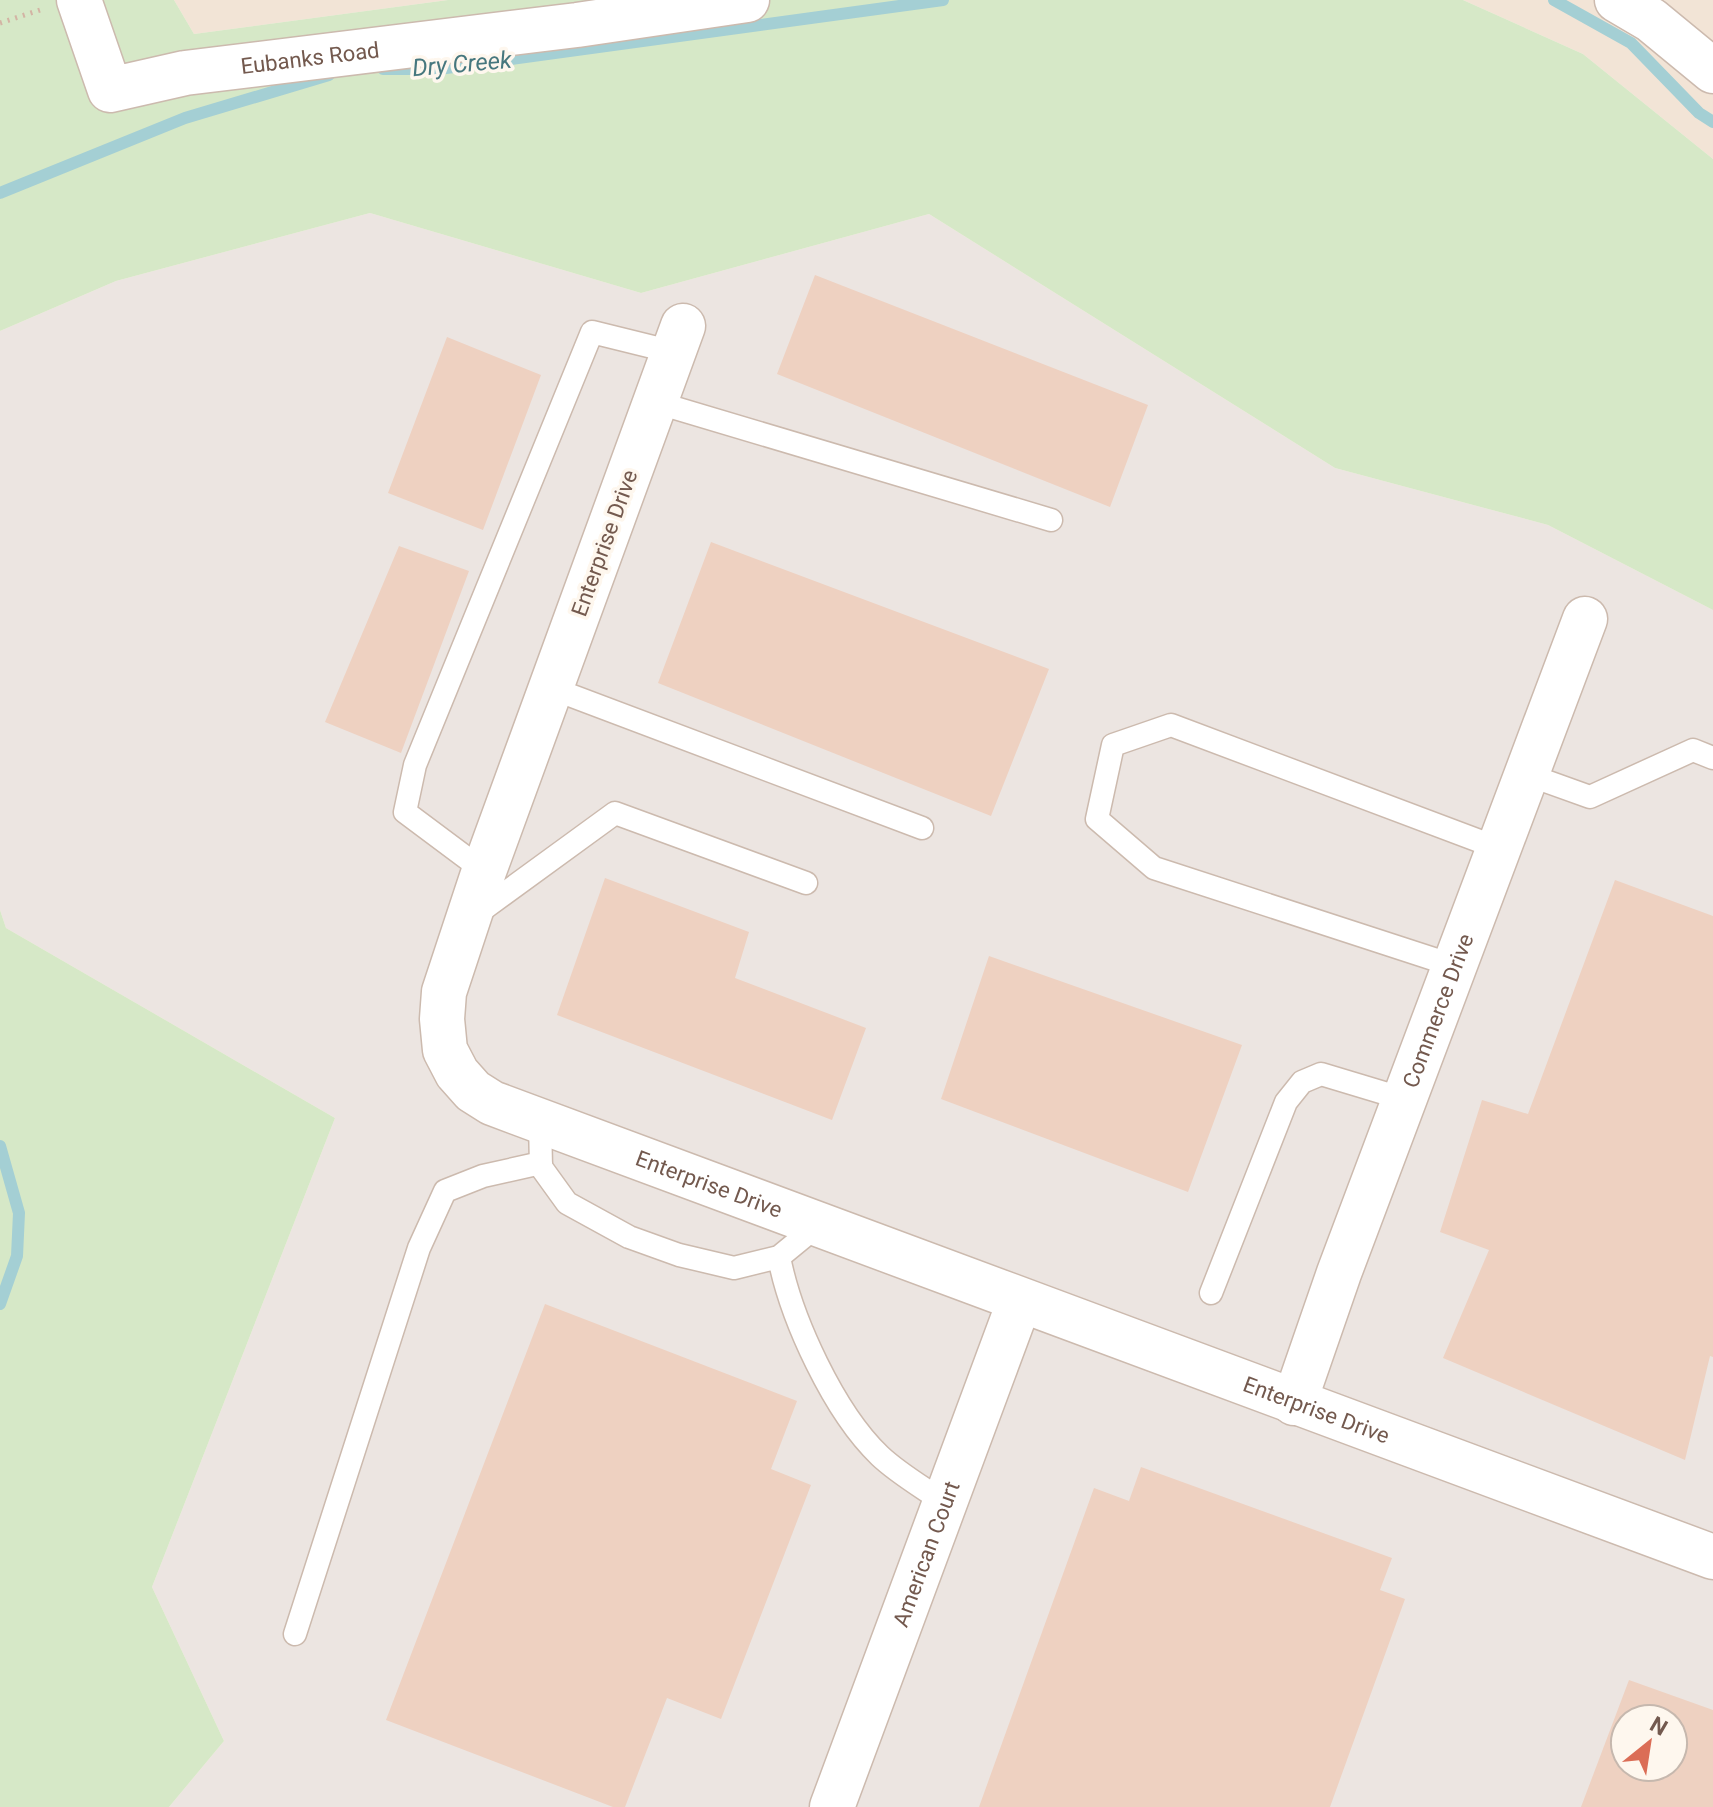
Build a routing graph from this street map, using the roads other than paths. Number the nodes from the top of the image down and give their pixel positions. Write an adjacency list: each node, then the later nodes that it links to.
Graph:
1 (79, 0): 2 (street, Eubanks Road)
2 (747, 0)
3 (1617, 0): 4 (street)
4 (1713, 71)
5 (678, 339): 6 (street, Enterprise Drive); 14 (lane)
6 (655, 402): 7 (lane); 9 (street, Enterprise Drive)
7 (1051, 520)
8 (1585, 619): 11 (street, Commerce Drive)
9 (551, 688): 12 (lane); 14 (street, Enterprise Drive)
10 (1713, 758): 11 (lane)
11 (1526, 774): 13 (street, Commerce Drive)
12 (922, 828)
13 (1498, 848): 17 (street, Commerce Drive); 17 (lane)
14 (484, 871): 16 (street, Enterprise Drive)
15 (806, 883): 16 (lane)
16 (468, 920): 19 (street, Enterprise Drive)
17 (1455, 966): 18 (street, Commerce Drive)
18 (1404, 1099): 22 (lane); 24 (street, Commerce Drive)
19 (540, 1142): 20 (street, Enterprise Drive); 21 (lane); 27 (lane)
20 (818, 1225): 21 (lane); 23 (street, Enterprise Drive)
21 (779, 1257): 25 (lane)
22 (1211, 1293)
23 (1020, 1300): 24 (street, Enterprise Drive); 25 (street, American Court)
24 (1294, 1403): 26 (street, Enterprise Drive)
25 (945, 1503): 28 (street, American Court)
26 (1713, 1557)
27 (295, 1634)
28 (832, 1807)

